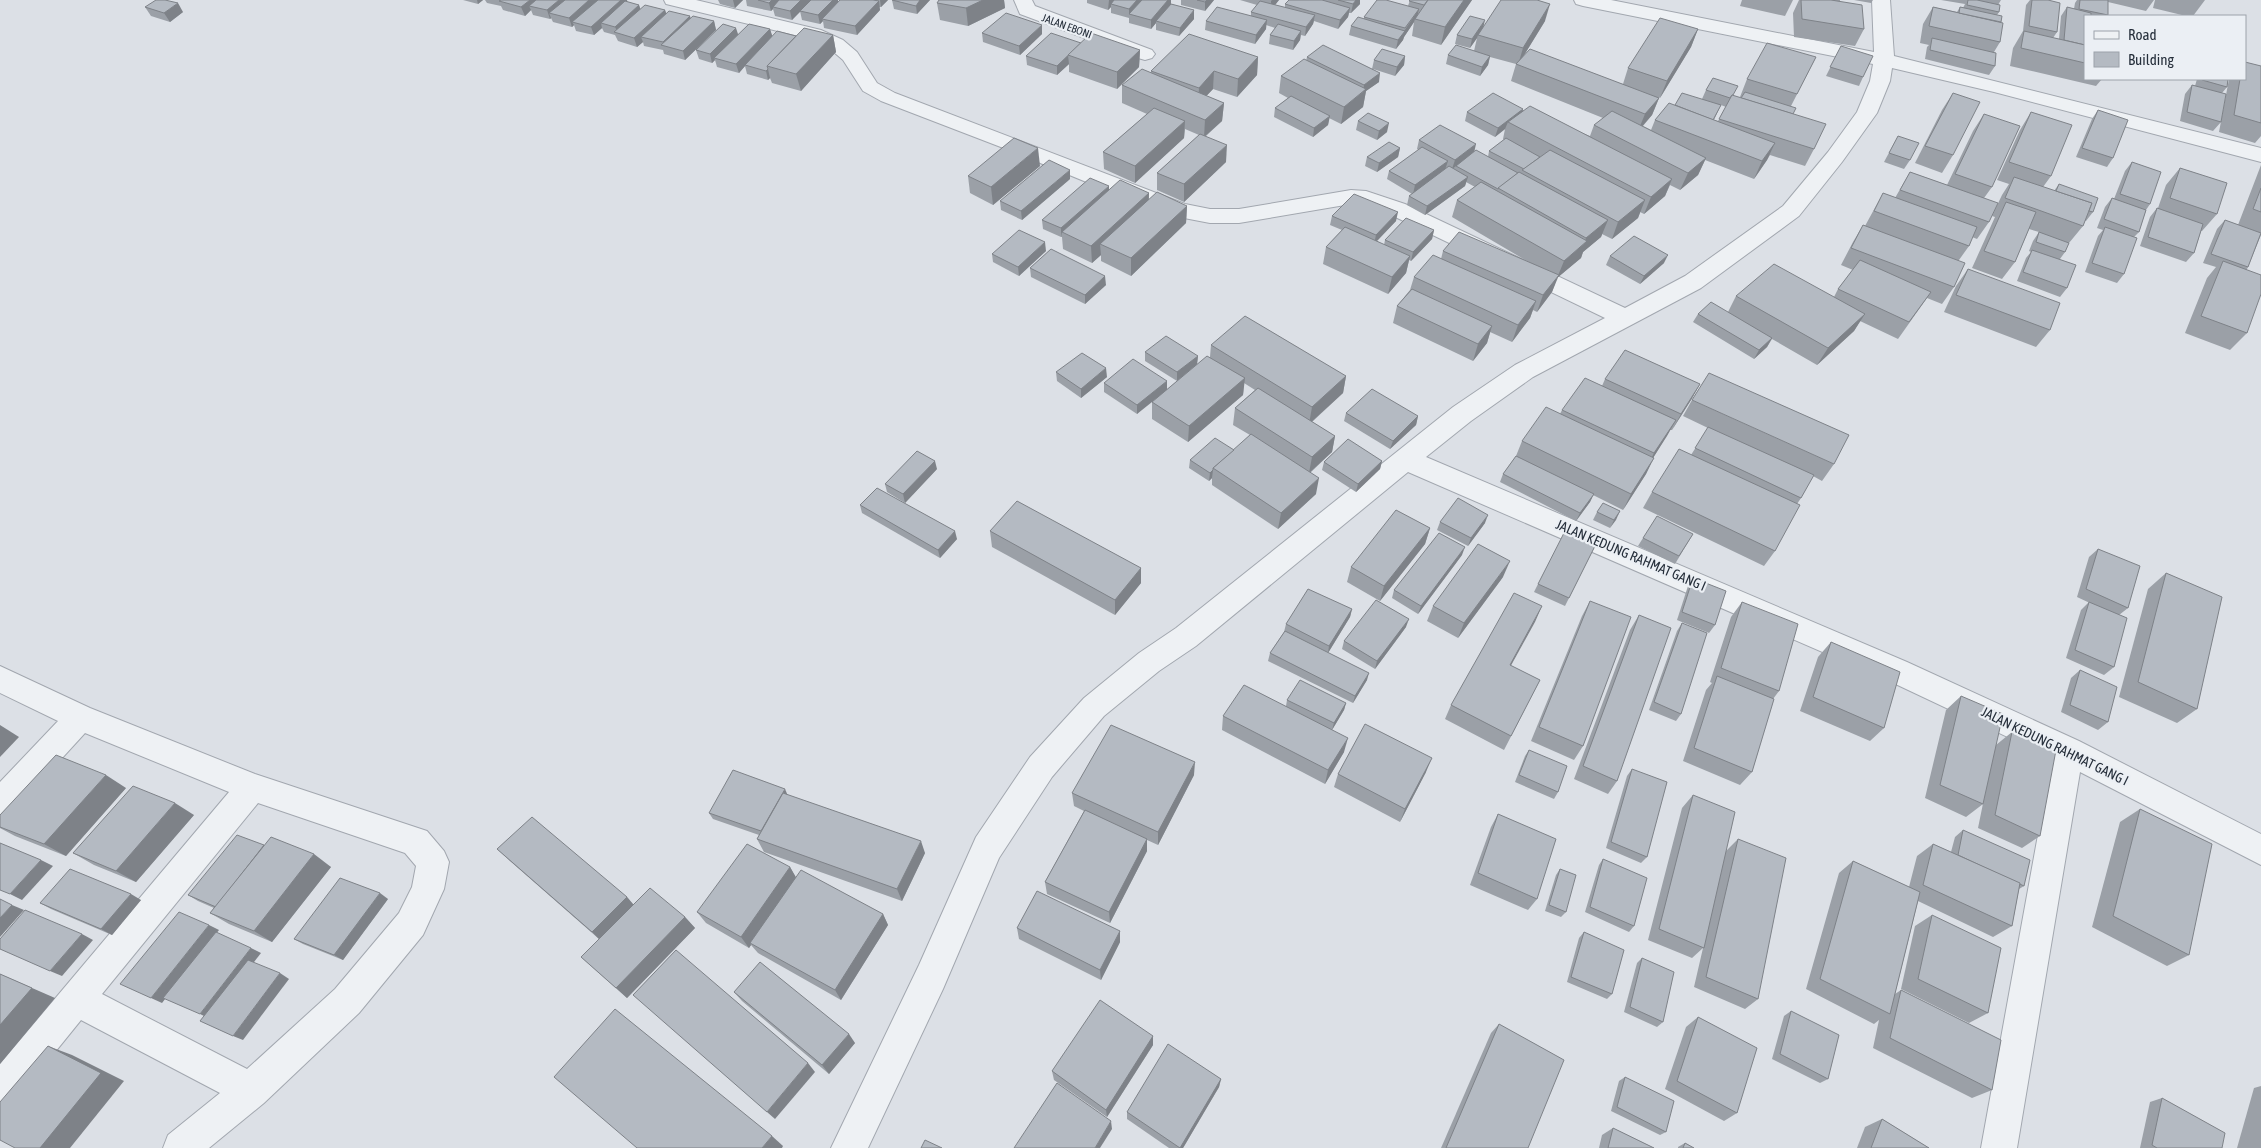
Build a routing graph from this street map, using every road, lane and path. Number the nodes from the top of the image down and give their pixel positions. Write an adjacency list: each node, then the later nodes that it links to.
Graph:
1 (674, 0): 8 (street)
2 (1584, 0): 6 (street)
3 (1881, 0): 6 (street)
4 (1023, 1): 5 (street, JALAN EBONI)
5 (1145, 54)
6 (1884, 60): 7 (street); 8 (street)
7 (2261, 156)
8 (1624, 317): 9 (street)
9 (1404, 459): 12 (street, JALAN KEDUNG RAHMAT GANG I); 20 (street)
10 (0, 679): 11 (street)
11 (80, 717): 13 (street); 14 (street)
12 (2068, 751): 15 (street, JALAN KEDUNG RAHMAT GANG I); 21 (street)
13 (252, 786): 16 (street); 17 (street)
14 (0, 804)
15 (2261, 850)
16 (76, 999): 17 (street); 18 (street)
17 (251, 1090): 19 (street)
18 (0, 1091)
19 (181, 1148)
20 (849, 1148)
21 (1999, 1148)

